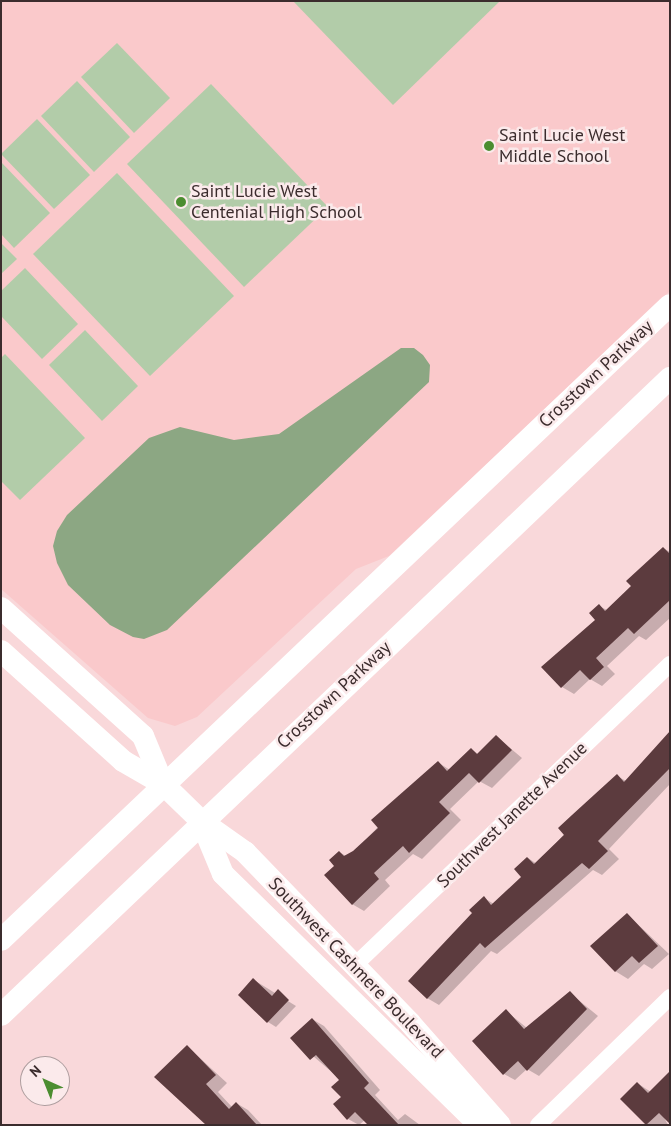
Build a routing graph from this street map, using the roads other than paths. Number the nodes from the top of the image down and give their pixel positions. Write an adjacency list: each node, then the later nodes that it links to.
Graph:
1 (670, 305): 6 (main road, Crosstown Parkway)
2 (670, 378): 7 (main road, Crosstown Parkway)
3 (1, 608): 6 (main road, Southwest Cashmere Boulevard)
4 (1, 651): 6 (main road, Southwest Cashmere Boulevard)
5 (670, 664): 9 (street, Southwest Janette Avenue)
6 (163, 784): 7 (main road, Southwest Cashmere Boulevard); 8 (main road, Crosstown Parkway)
7 (201, 821): 9 (main road, Southwest Cashmere Boulevard); 11 (main road, Crosstown Parkway); 12 (main road, Southwest Cashmere Boulevard)
8 (1, 940)
9 (354, 966): 13 (main road, Southwest Cashmere Boulevard)
10 (670, 997): 14 (street)
11 (1, 1015)
12 (479, 1125)
13 (500, 1125)
14 (538, 1125)

